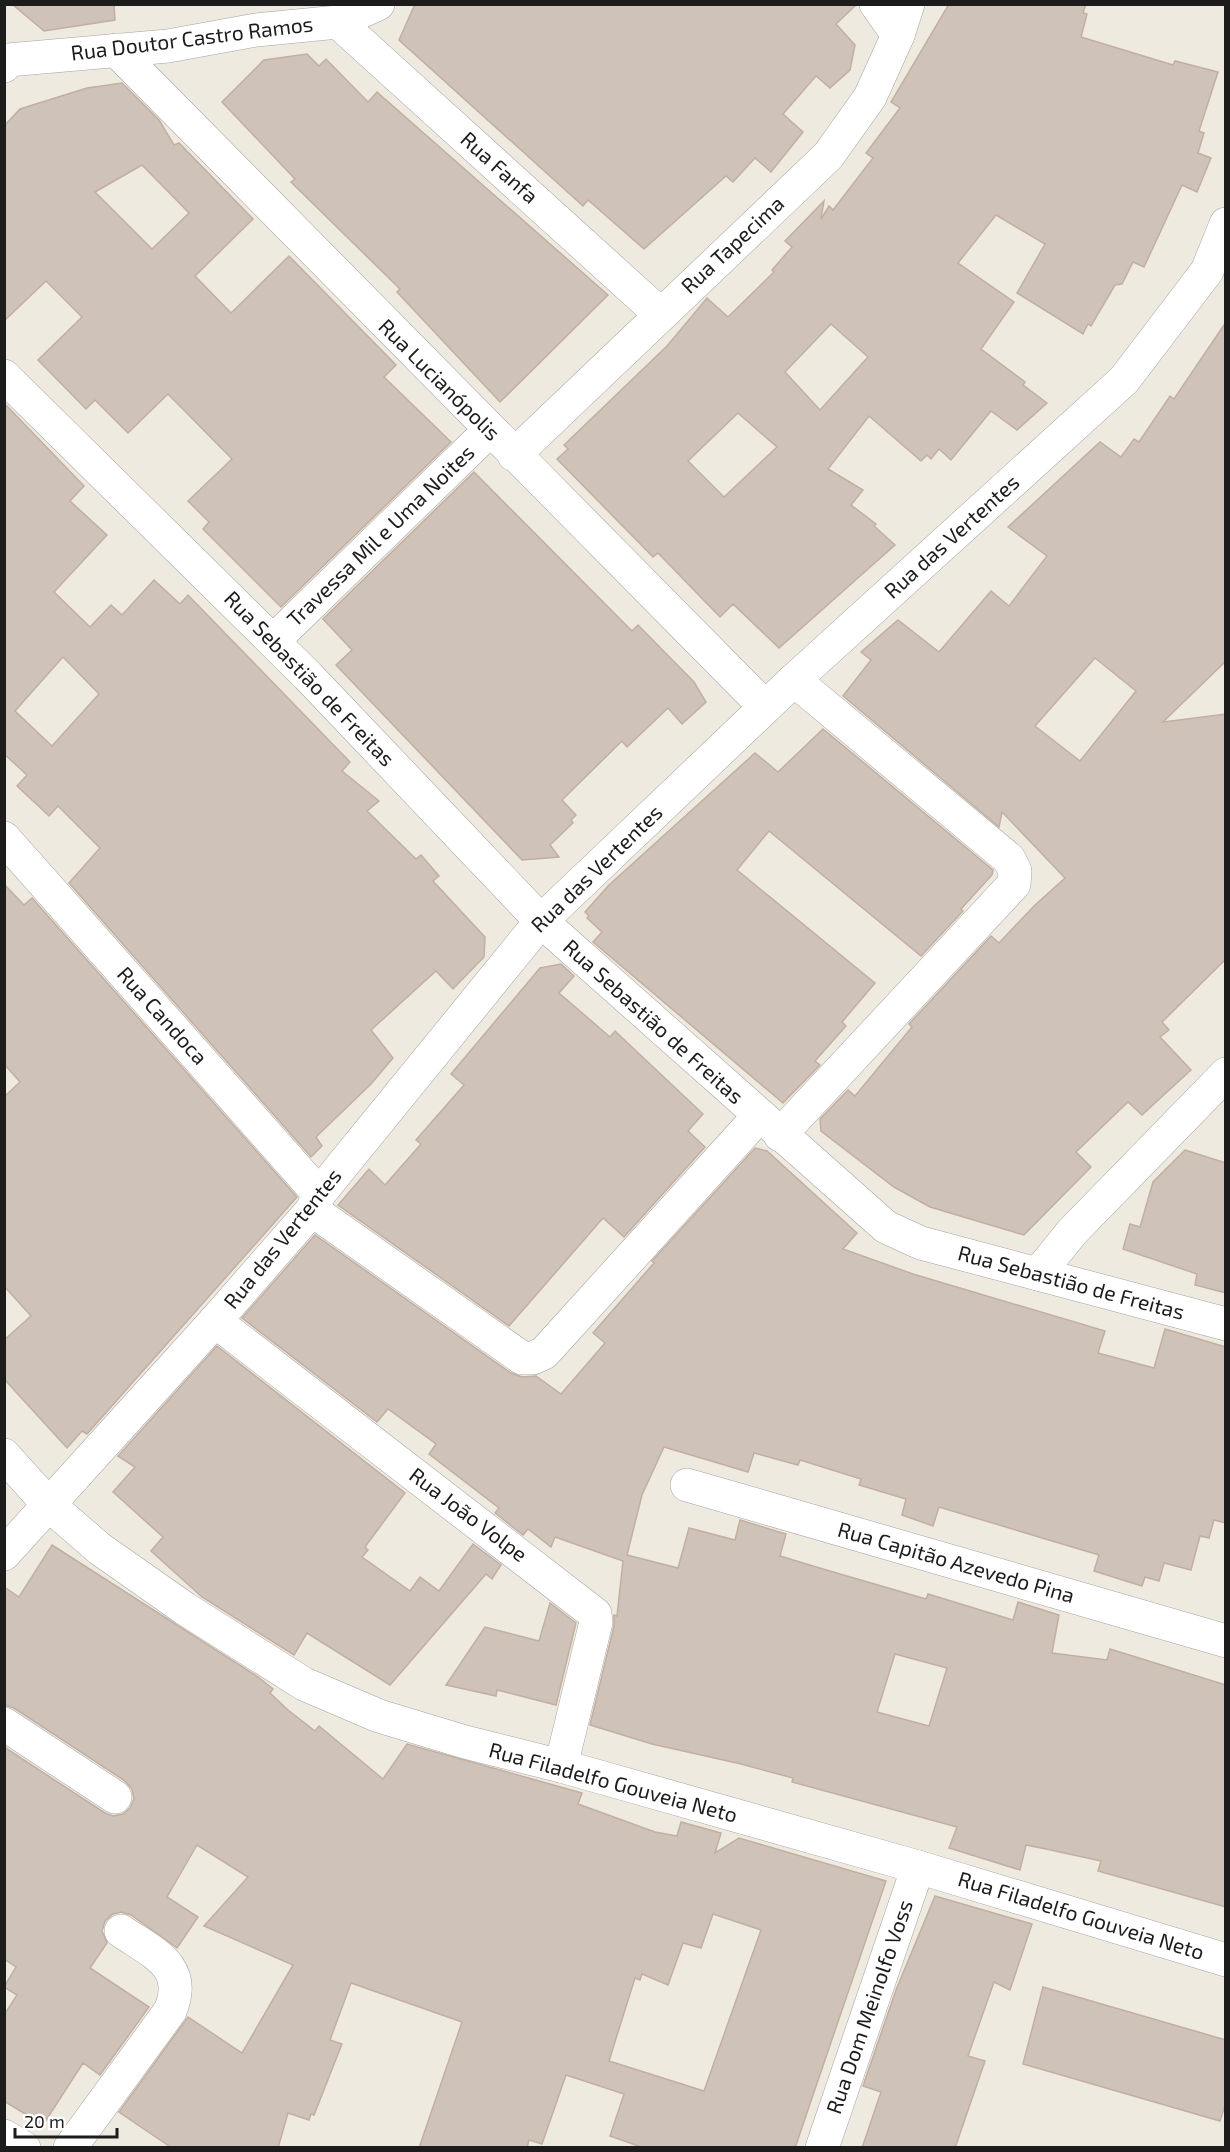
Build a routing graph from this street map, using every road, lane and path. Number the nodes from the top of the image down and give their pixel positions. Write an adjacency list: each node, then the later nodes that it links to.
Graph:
1 (378, 4): 4 (street, Rua Doutor Castro Ramos)
2 (876, 4): 5 (street)
3 (908, 4): 5 (street, Rua Tapecima)
4 (338, 22): 6 (street, Rua Doutor Castro Ramos); 9 (street, Rua Fanfa)
5 (898, 35): 9 (street, Rua Tapecima)
6 (116, 50): 7 (street, Rua Doutor Castro Ramos); 11 (street, Rua Lucianópolis)
7 (6, 57)
8 (1226, 224): 14 (street, Rua das Vertentes)
9 (660, 314): 12 (street, Rua Tapecima)
10 (4, 376): 13 (street, Rua Sebastião de Freitas)
11 (489, 431): 12 (street, Rua Lucianópolis); 13 (street, Travessa Mil e Uma Noites)
12 (514, 455): 15 (street, Rua Lucianópolis)
13 (273, 640): 17 (street, Rua Sebastião de Freitas)
14 (794, 680): 15 (street, Rua das Vertentes); 19 (street)
15 (765, 707): 17 (street, Rua das Vertentes)
16 (4, 838): 20 (street, Rua Candoca)
17 (541, 921): 19 (street, Rua Sebastião de Freitas); 20 (street, Rua das Vertentes)
18 (1226, 1074): 21 (street)
19 (769, 1126): 20 (street, Rua Candoca); 21 (street, Rua Sebastião de Freitas)
20 (316, 1202): 22 (street, Rua das Vertentes)
21 (1038, 1274): 23 (street, Rua Sebastião de Freitas)
22 (215, 1321): 26 (street, Rua das Vertentes); 30 (street, Rua João Volpe)
23 (1226, 1324)
24 (4, 1455): 26 (street, Rua Filadelfo Gouveia Neto)
25 (687, 1485): 28 (street, Rua Capitão Azevedo Pina)
26 (49, 1505): 27 (street, Rua das Vertentes); 30 (street, Rua Filadelfo Gouveia Neto)
27 (4, 1554)
28 (1226, 1641)
29 (4, 1724): 31 (street)
30 (561, 1766): 32 (street, Rua Filadelfo Gouveia Neto)
31 (115, 1797)
32 (918, 1867): 34 (street, Rua Filadelfo Gouveia Neto); 38 (street, Rua Dom Meinolfo Voss)
33 (121, 1931): 37 (street)
34 (1226, 1960)
35 (4, 2136): 36 (street)
36 (24, 2148)
37 (70, 2148)
38 (822, 2148)

